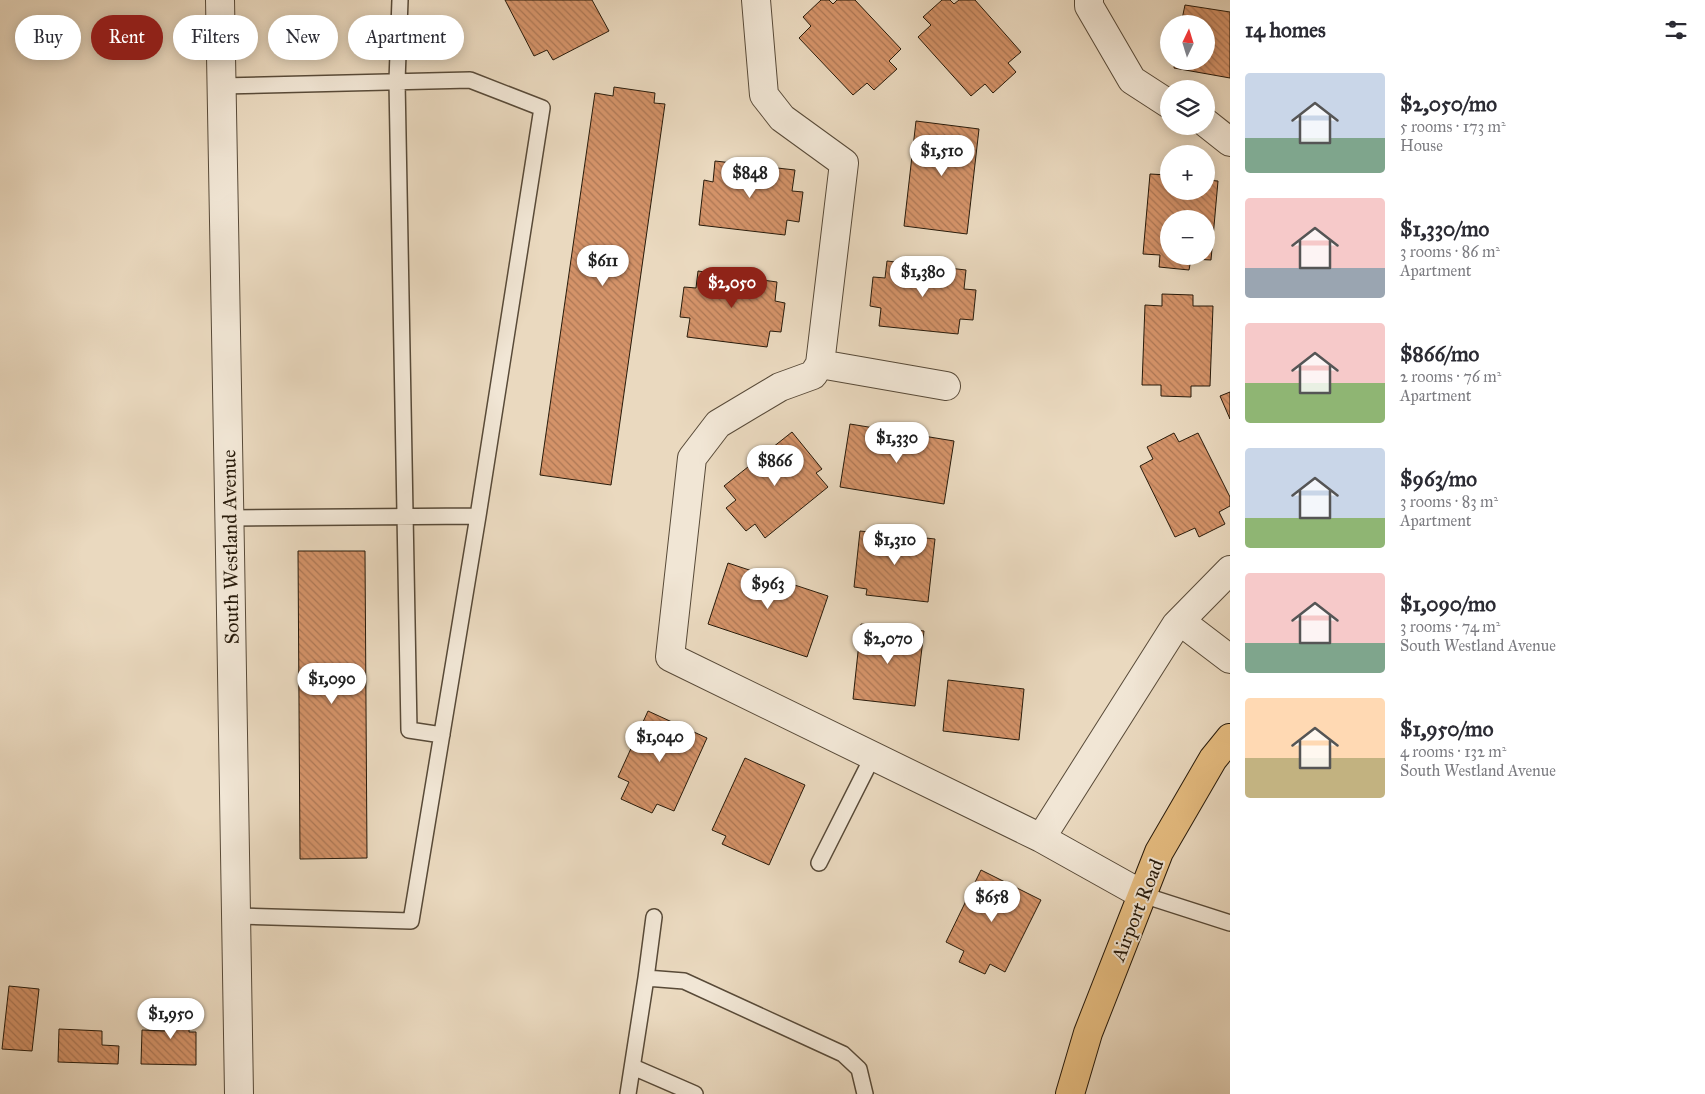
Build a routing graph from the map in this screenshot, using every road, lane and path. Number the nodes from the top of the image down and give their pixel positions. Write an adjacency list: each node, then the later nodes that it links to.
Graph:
1 (220, 0): 6 (street, South Westland Avenue)
2 (400, 0): 5 (lane)
3 (756, 0): 10 (street)
4 (1089, 0): 7 (street)
5 (397, 81): 6 (lane); 12 (lane); 13 (lane)
6 (221, 86): 14 (street, South Westland Avenue)
7 (1160, 98)
8 (1215, 130): 9 (street)
9 (1230, 142)
10 (820, 364): 11 (street); 20 (street)
11 (946, 386)
12 (406, 516): 13 (lane); 14 (lane); 18 (lane)
13 (478, 516): 18 (lane)
14 (229, 518): 24 (street, South Westland Avenue)
15 (1230, 570): 16 (street)
16 (1180, 621): 17 (street); 21 (street)
17 (1230, 659)
18 (442, 735): 24 (lane)
19 (1230, 738): 23 (highway, Airport Road)
20 (873, 756): 21 (street); 22 (lane)
21 (1041, 838): 23 (street)
22 (819, 863)
23 (1143, 895): 26 (lane); 33 (highway, Airport Road)
24 (238, 916): 29 (street, South Westland Avenue)
25 (654, 917): 27 (lane)
26 (1230, 923)
27 (646, 978): 28 (lane); 32 (lane)
28 (633, 1066): 30 (lane); 31 (lane)
29 (240, 1094)
30 (628, 1094)
31 (695, 1094)
32 (865, 1094)
33 (1070, 1094)

